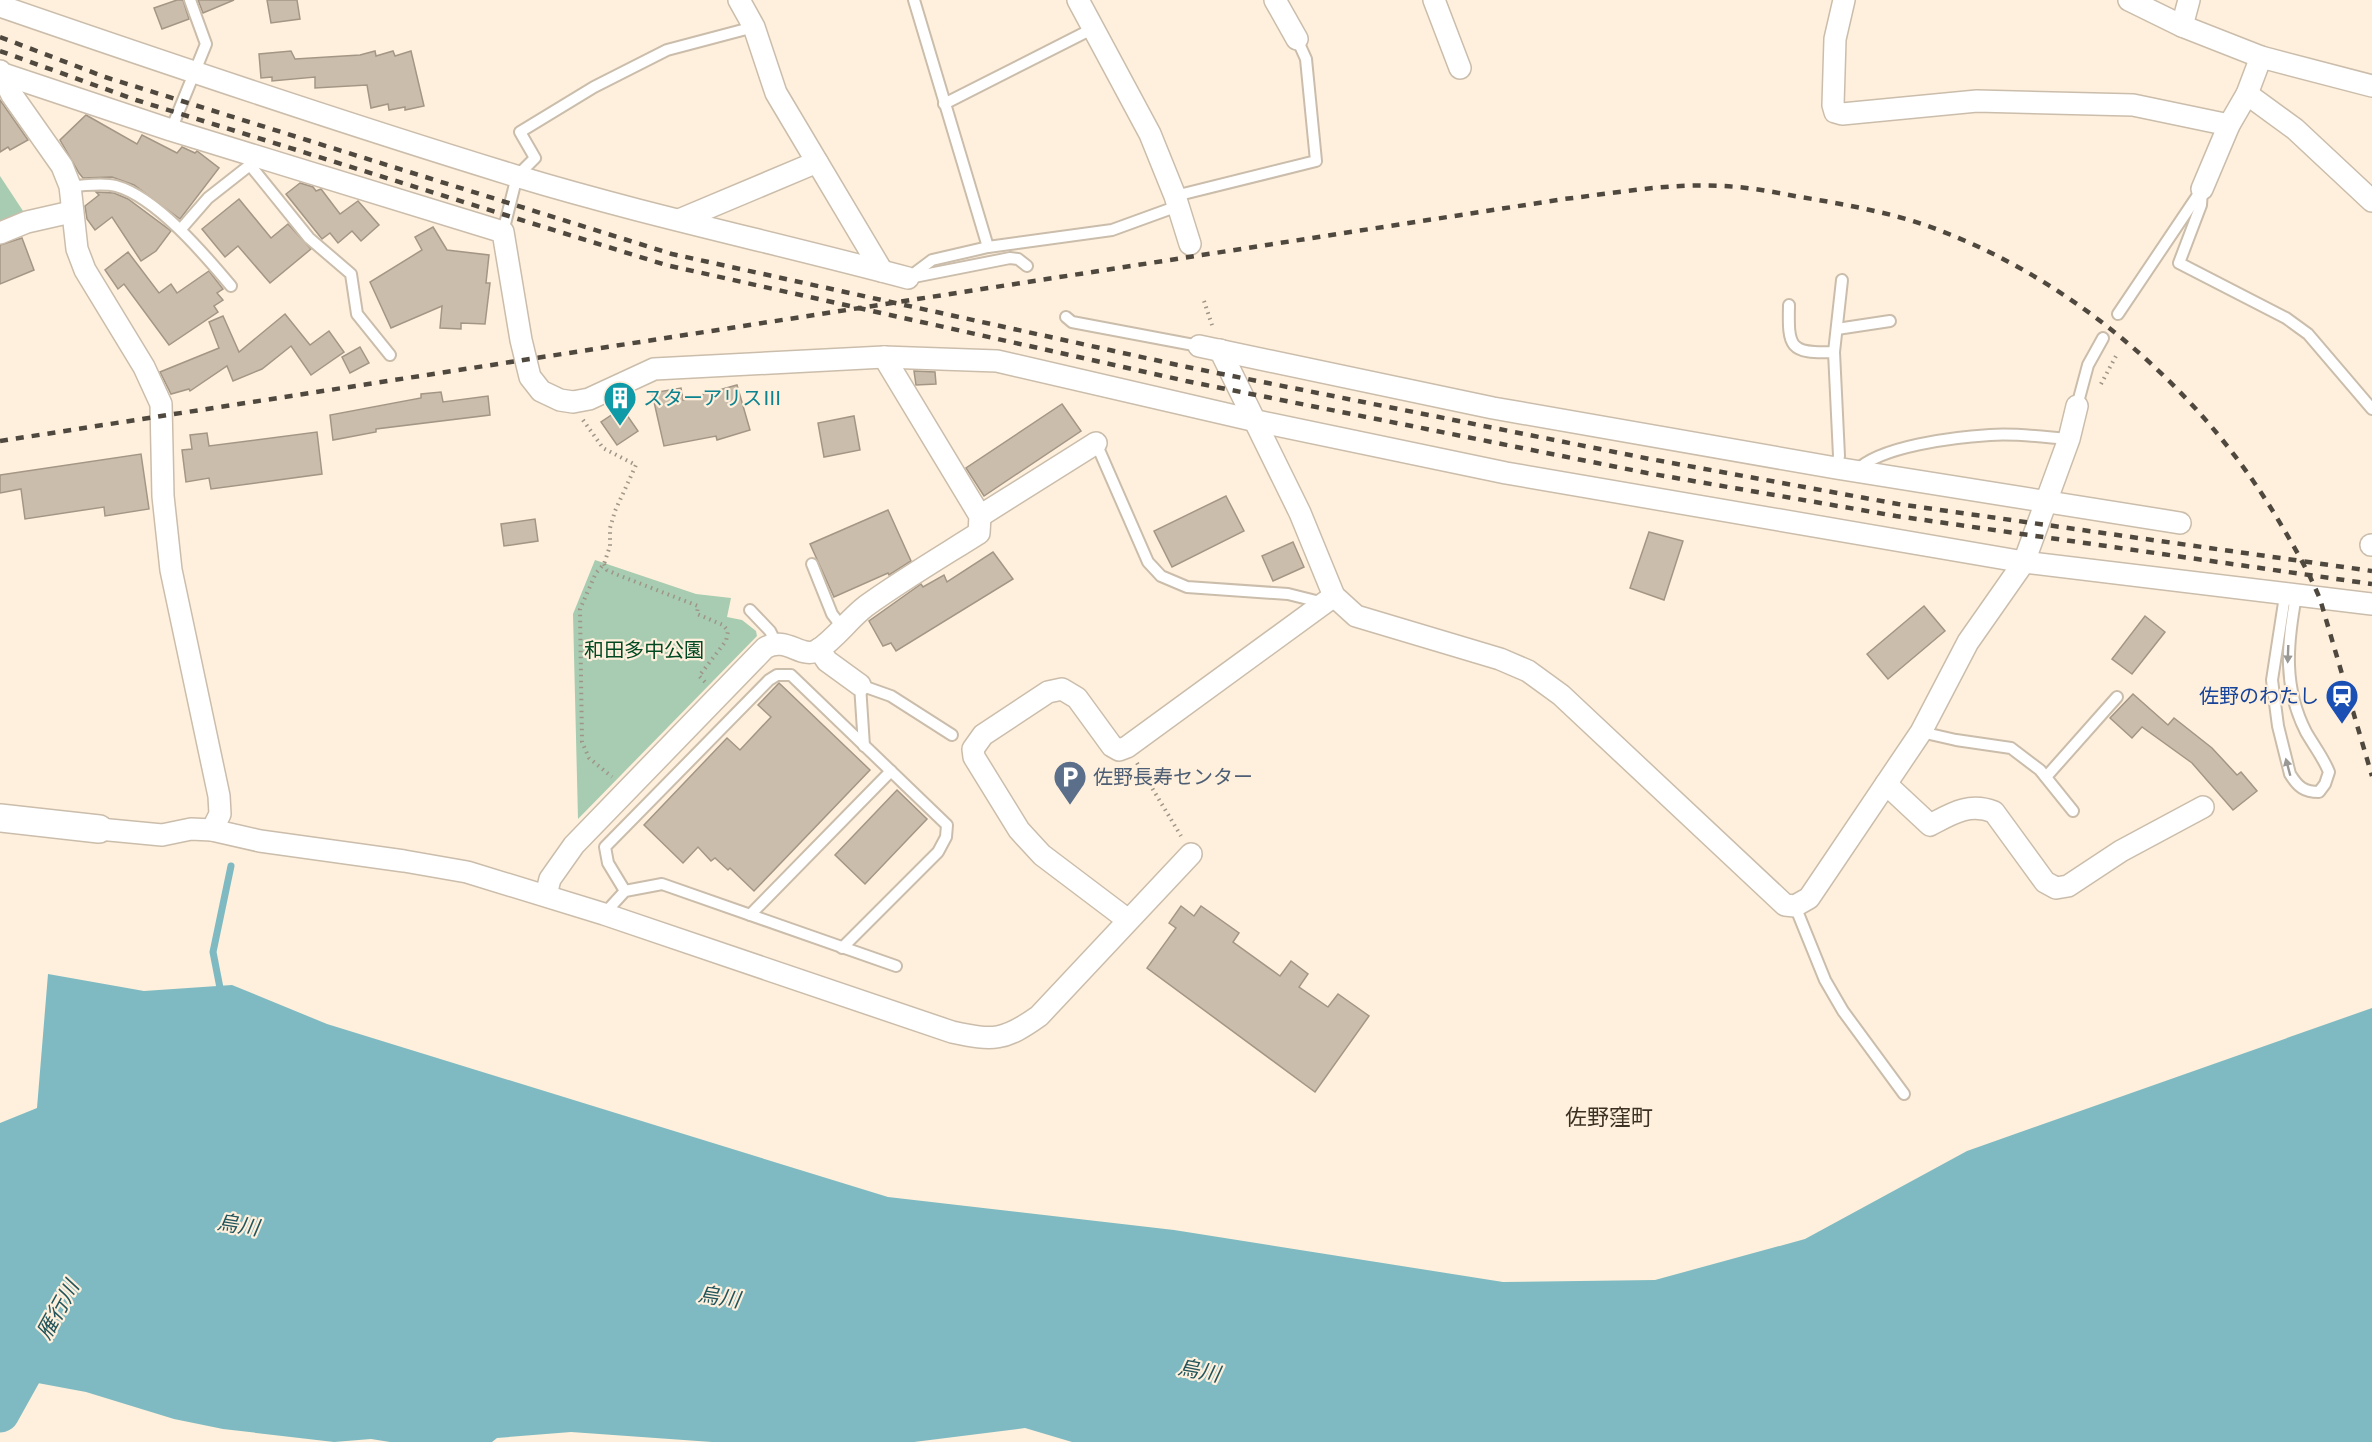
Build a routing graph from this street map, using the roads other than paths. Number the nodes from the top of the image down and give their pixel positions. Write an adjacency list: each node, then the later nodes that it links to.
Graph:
1 (190, 0): 18 (lane)
2 (739, 0): 12 (street)
3 (914, 0): 22 (lane)
4 (1078, 0): 13 (street)
5 (1275, 0): 14 (street)
6 (1434, 0): 16 (street)
7 (1844, 0): 23 (street)
8 (2129, 0): 11 (street)
9 (2189, 0): 11 (street)
10 (0, 6): 18 (street)
11 (2182, 26): 15 (street)
12 (754, 27): 26 (street); 27 (lane)
13 (1092, 29): 22 (lane); 30 (street)
14 (1297, 39): 30 (lane)
15 (2261, 57): 19 (street); 20 (street)
16 (1460, 68)
17 (0, 72): 21 (street); 24 (street)
18 (194, 74): 24 (lane); 27 (street)
19 (2372, 86)
20 (2247, 94): 23 (street); 31 (street)
21 (6, 98): 28 (street)
22 (944, 104): 38 (lane)
23 (2229, 125): 29 (street)
24 (171, 130): 25 (street)
25 (252, 160): 34 (lane); 35 (street); 53 (lane)
26 (817, 162): 33 (street); 40 (street)
27 (517, 176): 33 (street); 35 (lane)
28 (70, 186): 32 (street); 34 (lane)
29 (2202, 189): 45 (lane); 56 (lane)
30 (1177, 201): 37 (street); 38 (lane)
31 (2372, 201)
32 (71, 212): 36 (street); 85 (street)
33 (679, 220): 40 (street)
34 (181, 229): 43 (lane)
35 (503, 232): 54 (street)
36 (0, 233)
37 (1190, 244)
38 (988, 247): 41 (lane)
39 (1027, 266): 41 (lane)
40 (882, 271): 41 (street)
41 (908, 278)
42 (1842, 280): 48 (lane)
43 (231, 286)
44 (1789, 305): 52 (lane)
45 (2118, 314)
46 (1066, 317): 50 (lane)
47 (1890, 321): 48 (lane)
48 (1837, 329): 52 (lane)
49 (2103, 338): 55 (lane)
50 (1199, 346): 51 (street)
51 (1220, 350): 57 (street); 60 (street)
52 (1834, 352): 60 (lane)
53 (390, 355)
54 (884, 357): 57 (street); 62 (street)
55 (2078, 406): 58 (street)
56 (2372, 409)
57 (1252, 420): 64 (street); 67 (street)
58 (2070, 439): 60 (lane); 61 (street)
59 (1096, 442): 62 (street); 67 (lane)
60 (1846, 470): 61 (street)
61 (2046, 501): 63 (street); 64 (street)
62 (980, 516): 70 (street)
63 (2180, 522)
64 (2024, 562): 66 (street); 75 (street)
65 (812, 564): 70 (lane)
66 (2290, 596): 66 (lane, one-way to 66); 68 (street)
67 (1329, 600): 89 (street); 92 (street)
68 (2372, 604)
69 (750, 610): 71 (lane)
70 (842, 627): 72 (street)
71 (776, 643): 72 (street); 88 (street)
72 (819, 649): 73 (street)
73 (860, 685): 76 (lane); 77 (lane)
74 (2116, 697): 79 (lane)
75 (1921, 732): 79 (lane); 80 (street)
76 (952, 735)
77 (864, 746): 78 (lane); 87 (lane)
78 (891, 771): 91 (lane); 93 (lane)
79 (2046, 777): 82 (lane)
80 (1886, 784): 81 (street); 89 (street)
81 (2203, 807)
82 (2073, 811)
83 (0, 818): 84 (street)
84 (99, 829): 85 (street)
85 (213, 830): 88 (street)
86 (1191, 854): 92 (street)
87 (625, 891): 90 (lane); 91 (lane)
88 (546, 895): 90 (street)
89 (1795, 906): 95 (lane)
90 (604, 914): 92 (street)
91 (750, 915): 93 (lane)
92 (1128, 920)
93 (842, 948): 94 (lane)
94 (896, 966)
95 (1904, 1094)

